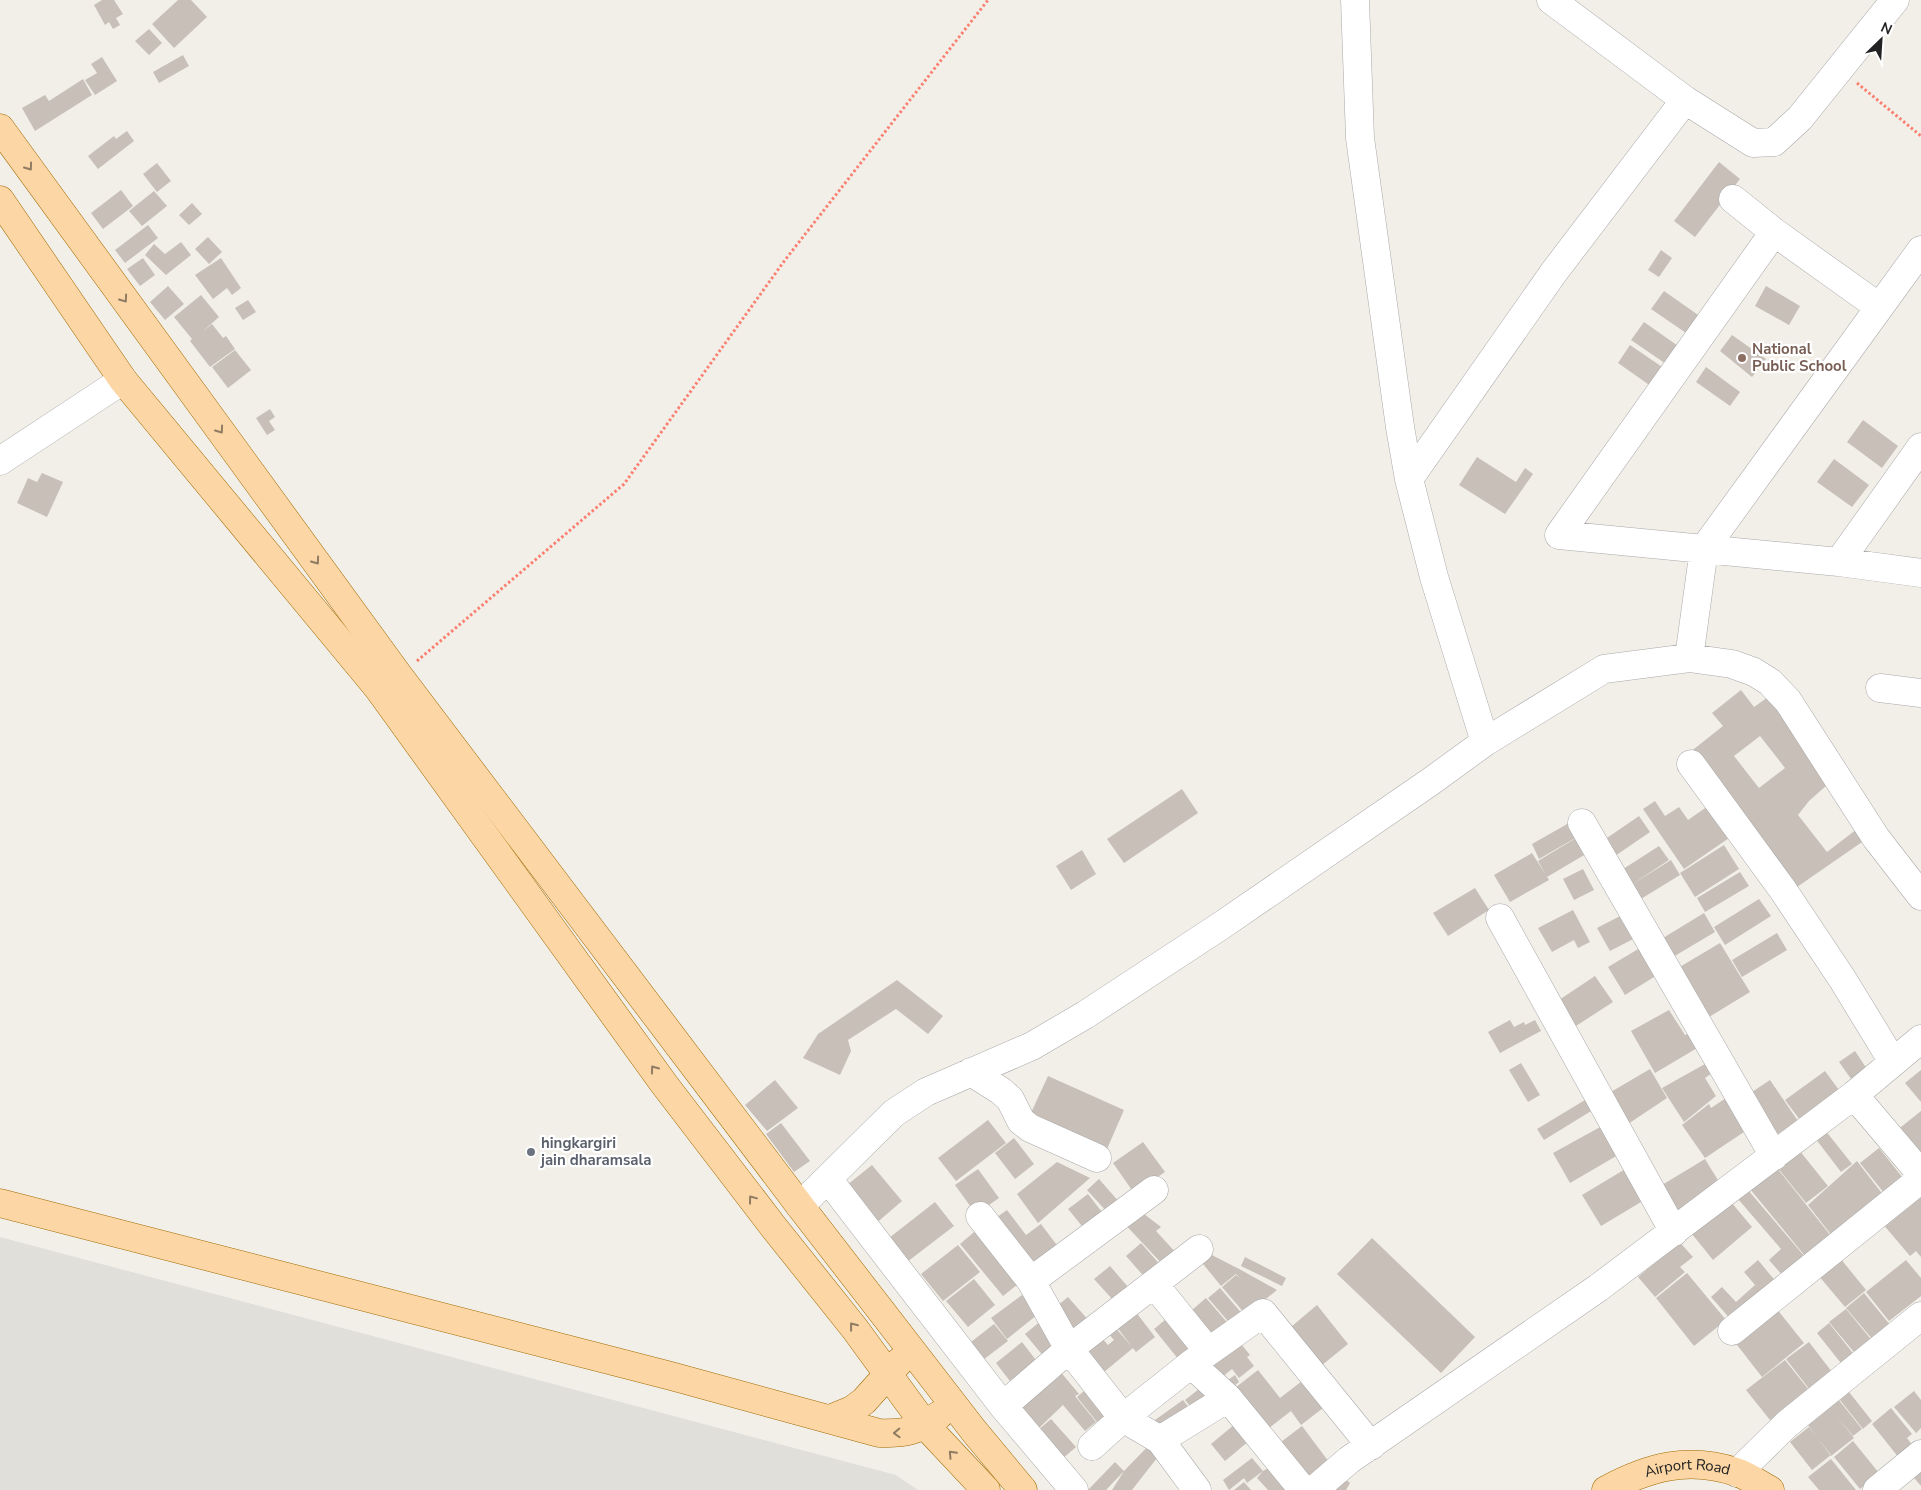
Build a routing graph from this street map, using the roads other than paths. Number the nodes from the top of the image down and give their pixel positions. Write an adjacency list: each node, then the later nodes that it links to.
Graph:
1 (1355, 0): 14 (street)
2 (1551, 0): 4 (street)
3 (1895, 0): 4 (street)
4 (1685, 100): 14 (street)
5 (0, 128): 37 (main road, one-way to 37)
6 (0, 200): 11 (main road)
7 (1733, 200): 8 (street)
8 (1774, 232): 10 (street); 15 (street)
9 (1921, 250): 10 (street)
10 (1878, 307): 15 (street)
11 (123, 380): 13 (street); 48 (main road, one-way to 11)
12 (1921, 447): 16 (street)
13 (0, 461)
14 (1409, 479): 21 (street)
15 (1704, 549): 16 (street); 18 (street)
16 (1839, 562): 17 (street)
17 (1921, 573)
18 (1689, 658): 21 (street); 24 (street)
19 (1880, 688): 20 (street)
20 (1921, 693)
21 (1485, 742): 28 (street)
22 (1691, 764): 27 (street)
23 (1582, 823): 30 (street)
24 (1921, 896)
25 (1500, 918): 39 (street)
26 (1921, 1039): 27 (street)
27 (1893, 1062): 29 (street)
28 (970, 1072): 31 (street); 33 (street)
29 (1854, 1095): 30 (street); 32 (street)
30 (1774, 1156): 39 (street)
31 (1098, 1158)
32 (1921, 1174)
33 (828, 1179): 37 (street); 51 (street)
34 (1921, 1179): 44 (street)
35 (1154, 1190): 41 (street)
36 (0, 1203): 53 (main road)
37 (800, 1206): 45 (main road)
38 (980, 1216): 41 (street)
39 (1674, 1232): 57 (street)
40 (1199, 1249): 42 (street)
41 (1030, 1282): 46 (street)
42 (1154, 1284): 46 (street); 47 (street)
43 (1921, 1316): 59 (street)
44 (1732, 1331)
45 (910, 1348): 48 (main road); 50 (main road)
46 (1069, 1349): 51 (street); 52 (street)
47 (1200, 1358): 49 (street); 52 (street); 57 (street)
48 (889, 1375): 53 (main road); 54 (main road)
49 (1228, 1398): 55 (street); 64 (street)
50 (954, 1404): 54 (main road); 61 (main road)
51 (1003, 1406): 62 (street)
52 (1123, 1418): 55 (street); 56 (street)
53 (830, 1419): 54 (main road, one-way to 53)
54 (925, 1426): 60 (main road, one-way to 54)
55 (1160, 1440): 63 (street)
56 (1092, 1446)
57 (1371, 1446): 65 (street)
58 (1921, 1454): 68 (street)
59 (1737, 1472): 66 (main road, Airport Road); 67 (main road, Airport Road)
60 (986, 1490)
61 (1022, 1490)
62 (1074, 1490)
63 (1197, 1490)
64 (1302, 1490)
65 (1314, 1490)
66 (1606, 1490)
67 (1770, 1490)
68 (1877, 1490)

